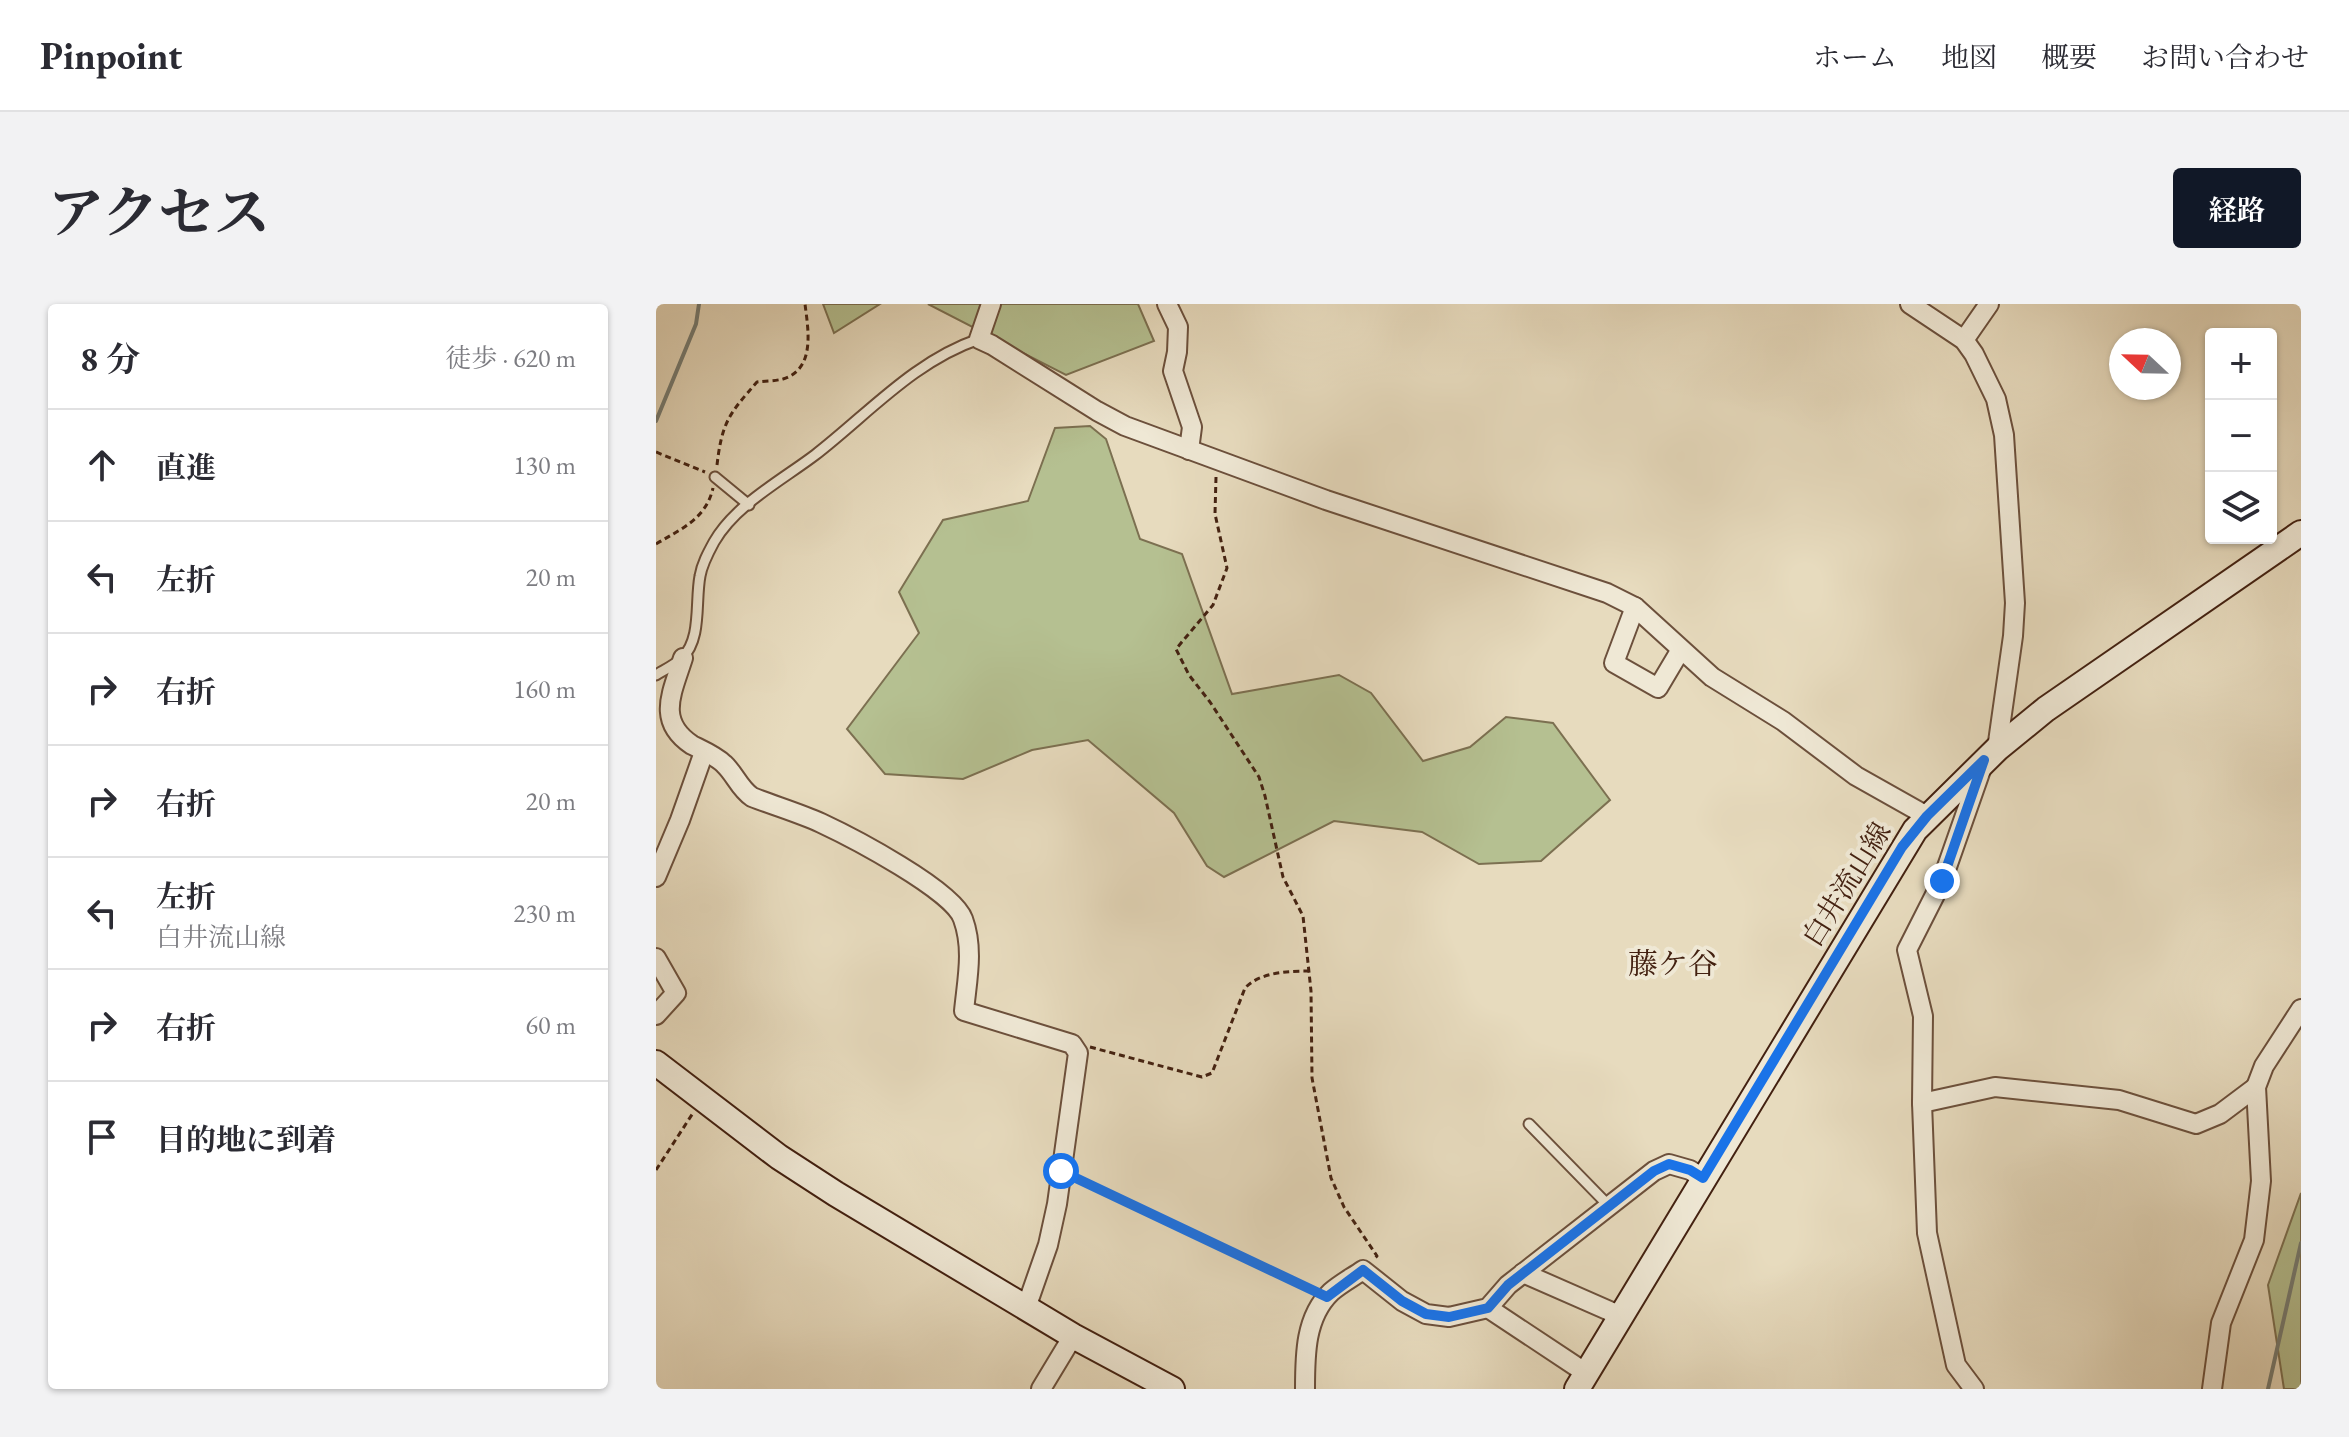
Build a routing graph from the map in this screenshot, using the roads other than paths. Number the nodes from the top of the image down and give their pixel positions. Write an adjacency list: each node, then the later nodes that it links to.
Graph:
1 (991, 304): 5 (street)
2 (1167, 304): 7 (street)
3 (1910, 304): 6 (street)
4 (1989, 304): 6 (street)
5 (979, 339): 7 (street); 9 (lane)
6 (1964, 340): 16 (street)
7 (1189, 450): 11 (street)
8 (715, 477): 9 (lane)
9 (749, 505): 13 (lane)
10 (2301, 533): 16 (main road, 白井流山線)
11 (1635, 607): 12 (street); 12 (street)
12 (1680, 651): 17 (street)
13 (683, 658): 14 (lane); 15 (street)
14 (656, 675)
15 (704, 752): 18 (street); 29 (street)
16 (1990, 755): 17 (main road, 白井流山線); 24 (street)
17 (1927, 816): 26 (main road, 白井流山線)
18 (656, 877)
19 (656, 958): 21 (street)
20 (2301, 1009): 23 (street)
21 (656, 1015)
22 (658, 1061): 29 (main road)
23 (2256, 1087): 24 (street); 38 (street)
24 (1922, 1103): 37 (street)
25 (1529, 1124): 27 (lane)
26 (1703, 1178): 27 (street); 31 (main road, 白井流山線)
27 (1609, 1206): 28 (street)
28 (1523, 1273): 30 (street); 31 (street)
29 (1026, 1308): 32 (main road)
30 (1488, 1308): 33 (street); 36 (street)
31 (1621, 1316): 33 (main road, 白井流山線)
32 (1073, 1336): 34 (street); 35 (main road)
33 (1582, 1381)
34 (1041, 1389)
35 (1172, 1389)
36 (1305, 1389)
37 (1974, 1389)
38 (2212, 1389)

